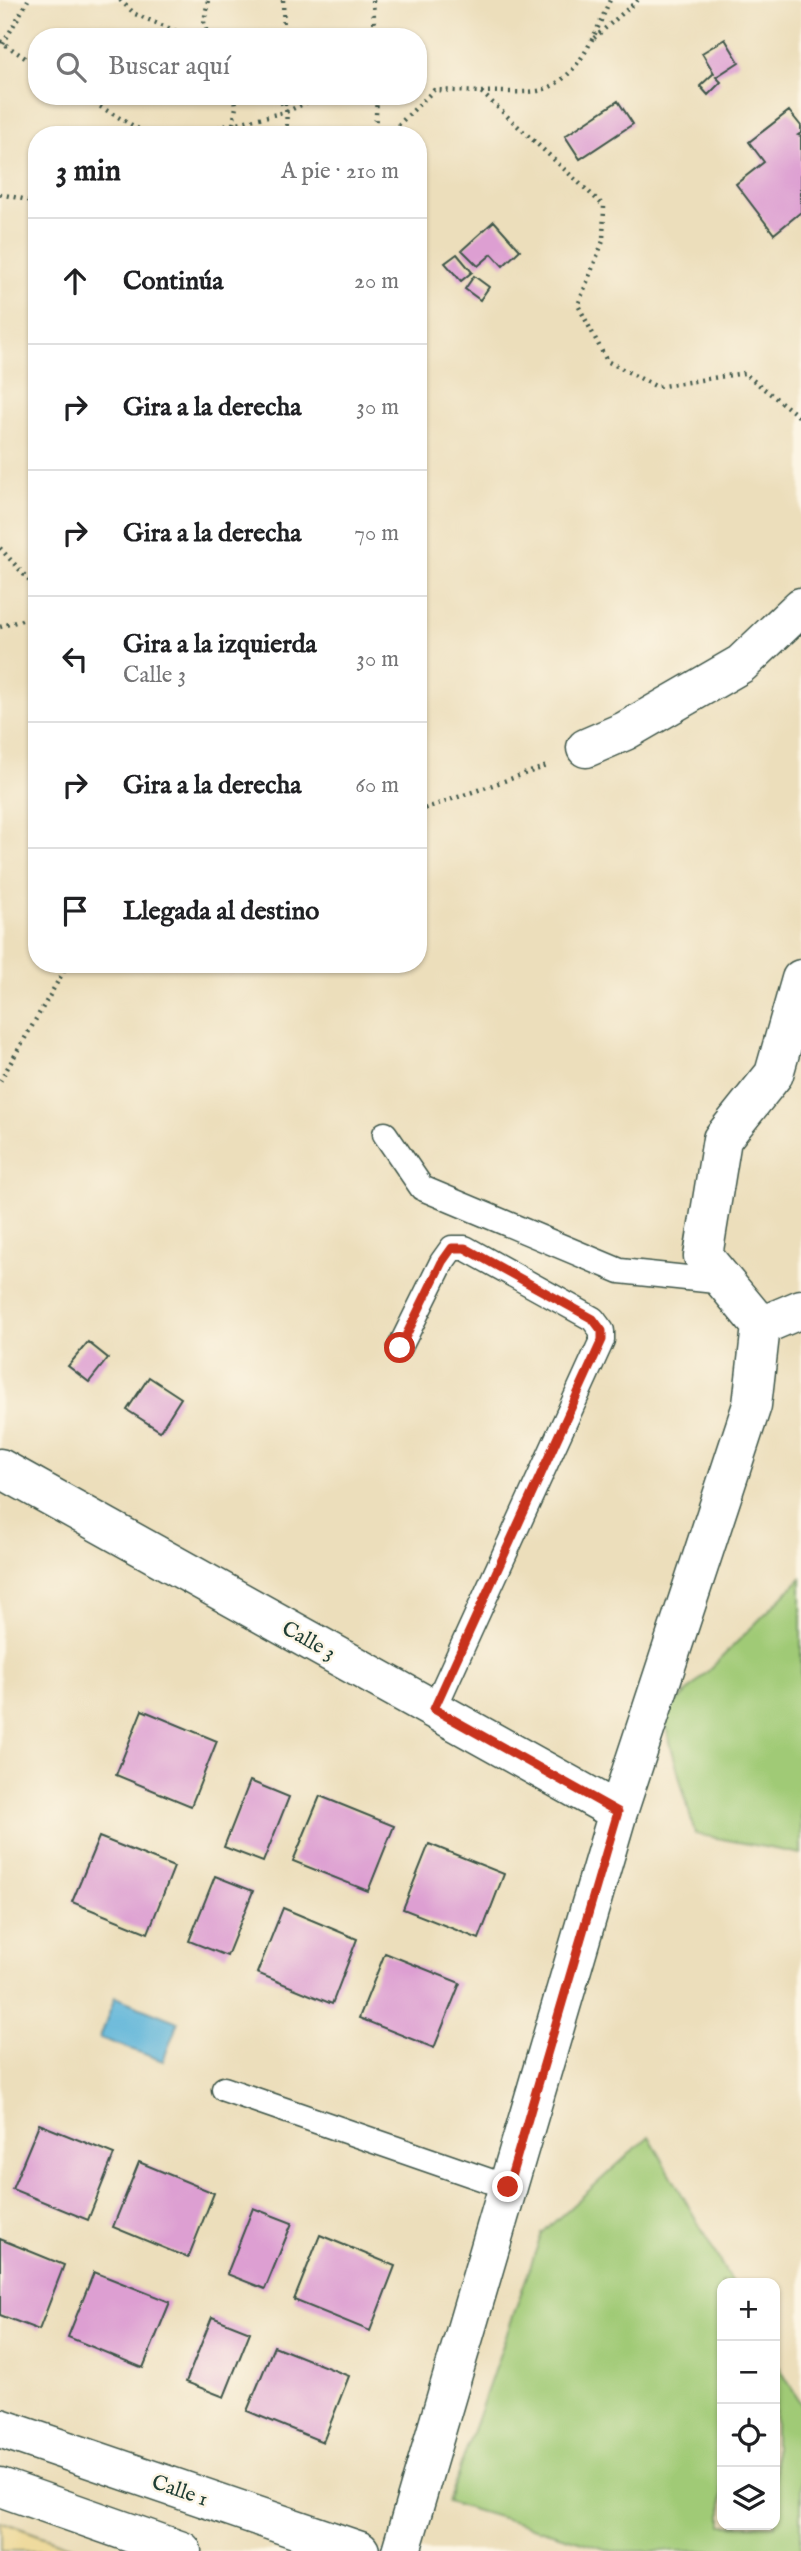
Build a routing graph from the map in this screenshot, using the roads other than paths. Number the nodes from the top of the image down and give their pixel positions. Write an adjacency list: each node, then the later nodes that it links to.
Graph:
1 (801, 607): 2 (street)
2 (586, 748)
3 (801, 979): 5 (street)
4 (385, 1134): 5 (lane)
5 (725, 1282): 7 (street)
6 (801, 1309): 7 (street)
7 (761, 1326): 11 (street)
8 (400, 1348): 10 (lane)
9 (0, 1468): 10 (street, Calle 3)
10 (434, 1709): 11 (street, Calle 3)
11 (618, 1812): 13 (street)
12 (224, 2090): 13 (lane)
13 (508, 2187): 18 (street)
14 (0, 2428): 17 (street, Calle 1)
15 (0, 2487): 16 (street)
16 (182, 2551)
17 (360, 2551)
18 (401, 2551)

